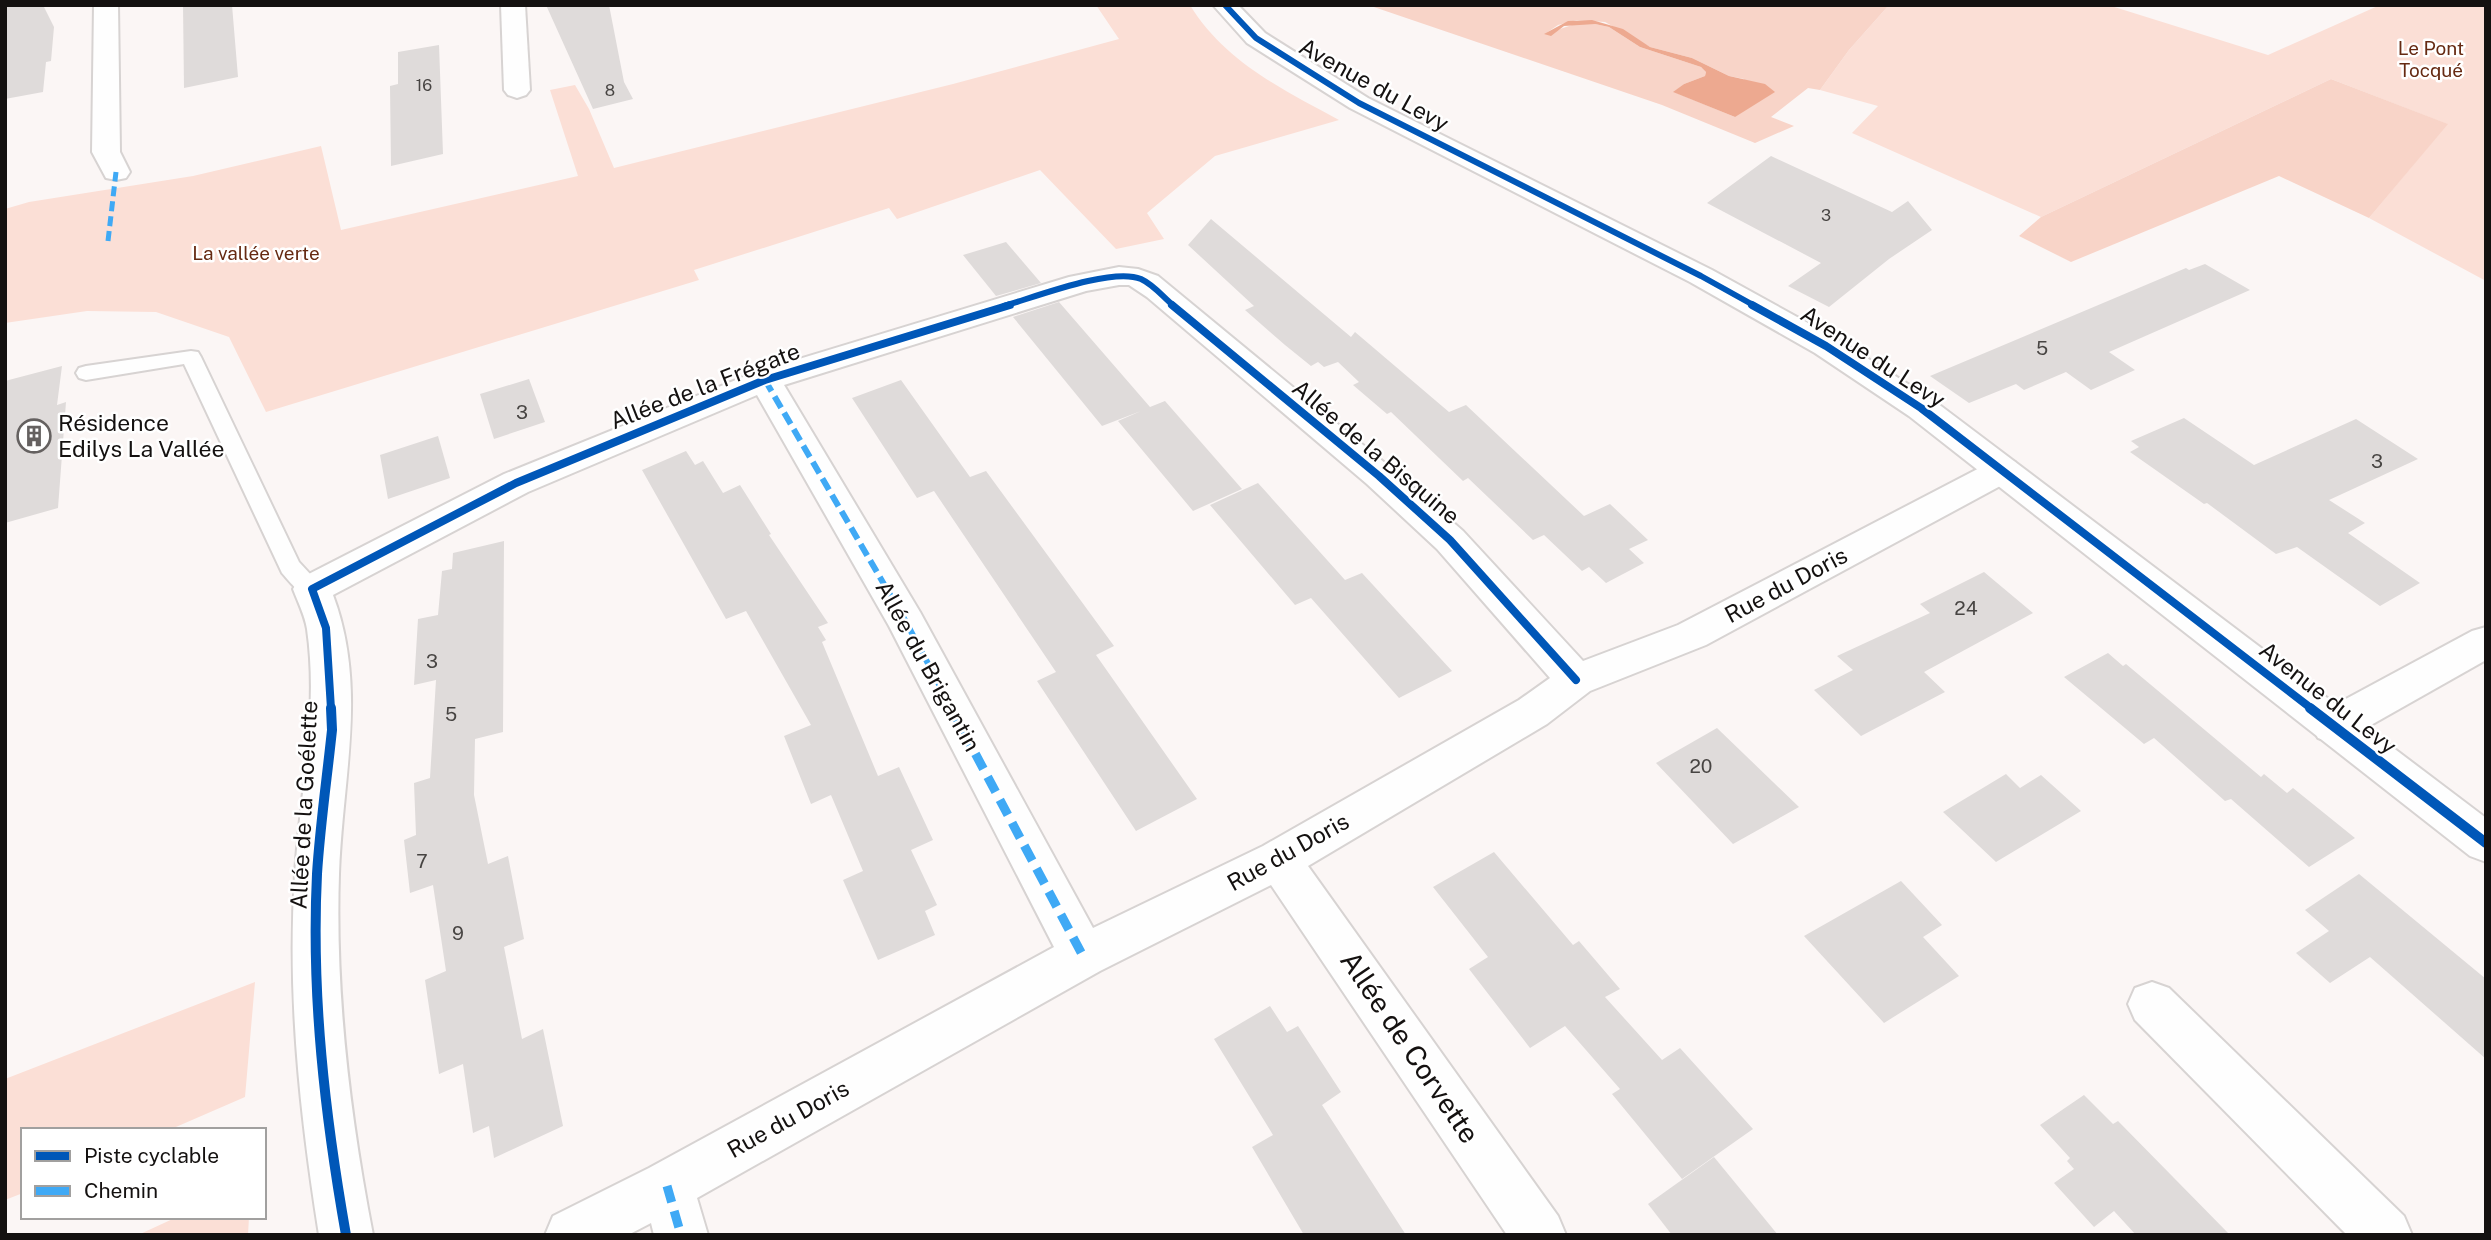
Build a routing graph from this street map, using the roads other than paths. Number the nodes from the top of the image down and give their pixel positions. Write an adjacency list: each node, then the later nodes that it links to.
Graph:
1 (106, 5): 5 (street)
2 (513, 5): 4 (street)
3 (1225, 5): 9 (street, Avenue du Levy)
4 (517, 90)
5 (116, 172)
6 (1133, 274): 8 (street, Allée de la Frégate); 12 (street, Allée de la Bisquine)
7 (86, 373): 10 (lane)
8 (765, 380): 10 (street, Allée de la Frégate); 16 (street, Allée du Brigantin)
9 (2003, 470): 12 (street, Rue du Doris); 13 (street, Avenue du Levy)
10 (312, 589): 19 (street, Allée de la Goélette)
11 (2486, 642): 13 (street)
12 (1576, 680): 15 (street, Rue du Doris)
13 (2333, 726): 14 (street, Avenue du Levy)
14 (2486, 843)
15 (1279, 860): 16 (street, Rue du Doris); 22 (street, Allée de Corvette)
16 (1083, 957): 18 (street, Rue du Doris)
17 (2152, 1004): 23 (street)
18 (667, 1186): 20 (street, Rue du Doris); 21 (street)
19 (346, 1235)
20 (572, 1235)
21 (681, 1235)
22 (1539, 1235)
23 (2385, 1235)

